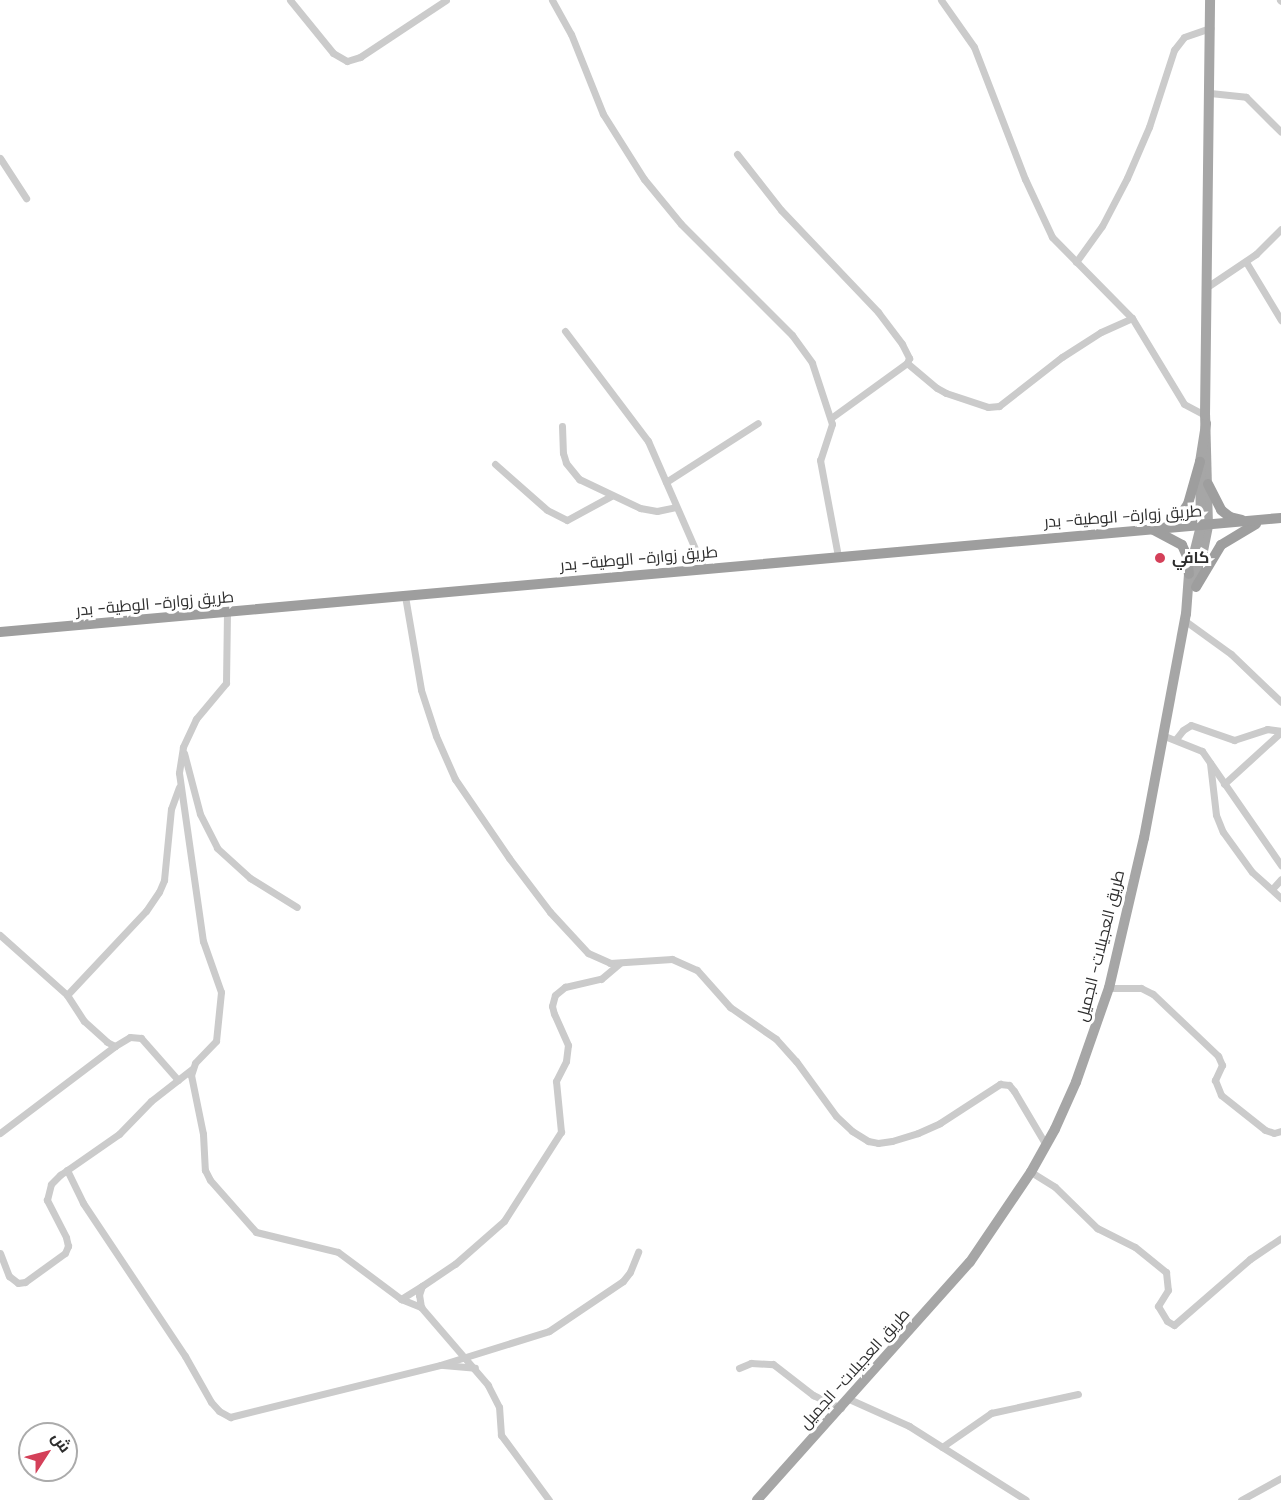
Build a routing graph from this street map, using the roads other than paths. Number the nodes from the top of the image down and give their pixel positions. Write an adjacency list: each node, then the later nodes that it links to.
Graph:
1 (290, 0): 2 (street)
2 (446, 0)
3 (552, 0): 20 (street)
4 (940, 0): 13 (street)
5 (1210, 0): 6 (main road)
6 (1210, 28): 7 (main road); 13 (street)
7 (1210, 93): 8 (street); 15 (main road)
8 (1281, 132)
9 (737, 154): 19 (street)
10 (0, 159): 11 (street)
11 (26, 198)
12 (1281, 229): 14 (street)
13 (1076, 262): 16 (street)
14 (1246, 262): 15 (street); 17 (street)
15 (1207, 287): 21 (main road)
16 (1132, 318): 19 (street); 21 (street)
17 (1281, 320)
18 (565, 331): 26 (street)
19 (908, 363): 20 (street)
20 (831, 418): 35 (street)
21 (1205, 419): 24 (main road); 27 (main road)
22 (758, 423): 26 (street)
23 (562, 426): 28 (street)
24 (1200, 462): 32 (main road); 33 (highway)
25 (495, 464): 28 (street)
26 (666, 482): 29 (street)
27 (1208, 484): 31 (highway); 32 (main road)
28 (611, 496): 29 (street)
29 (676, 507): 36 (street)
30 (1281, 518): 31 (highway, طريق زوارة- الوطية- بدر)
31 (1257, 521): 32 (highway, طريق زوارة- الوطية- بدر); 38 (highway)
32 (1204, 526): 33 (highway, طريق زوارة- الوطية- بدر); 37 (main road); 38 (main road)
33 (1165, 528): 34 (highway, طريق زوارة- الوطية- بدر)
34 (1152, 529): 35 (highway, طريق زوارة- الوطية- بدر); 37 (highway)
35 (838, 556): 36 (highway, طريق زوارة- الوطية- بدر)
36 (704, 569): 39 (highway, طريق زوارة- الوطية- بدر)
37 (1189, 574): 41 (main road)
38 (1196, 587): 41 (main road)
39 (405, 596): 40 (highway, طريق زوارة- الوطية- بدر); 57 (street)
40 (227, 612): 42 (highway, طريق زوارة- الوطية- بدر); 47 (street)
41 (1185, 617): 43 (street); 45 (main road, طريق العجيلات- الجميل)
42 (0, 632)
43 (1281, 702)
44 (1281, 731): 46 (street); 49 (street)
45 (1162, 735): 46 (street); 58 (main road, طريق العجيلات- الجميل)
46 (1176, 739): 48 (street)
47 (183, 747): 50 (street); 55 (street)
48 (1210, 760): 49 (street); 53 (street)
49 (1224, 784): 51 (street)
50 (179, 785): 59 (street); 61 (street)
51 (1281, 865)
52 (1281, 879): 53 (street)
53 (1273, 888): 54 (street)
54 (1281, 898)
55 (297, 907)
56 (0, 935): 59 (street)
57 (620, 963): 65 (street); 71 (street)
58 (1109, 988): 63 (street); 65 (main road, طريق العجيلات- الجميل)
59 (67, 995): 60 (street)
60 (115, 1047): 62 (street); 64 (street)
61 (192, 1069): 62 (street); 72 (street)
62 (178, 1080): 66 (street)
63 (1281, 1131)
64 (0, 1133)
65 (1046, 1145): 67 (main road, طريق العجيلات- الجميل)
66 (67, 1170): 70 (street); 75 (street)
67 (1031, 1172): 68 (street); 79 (main road, طريق العجيلات- الجميل)
68 (1281, 1238)
69 (638, 1252): 74 (street)
70 (0, 1253)
71 (422, 1286): 72 (street); 73 (street)
72 (401, 1299): 73 (street)
73 (421, 1307): 74 (street)
74 (464, 1356): 75 (street); 76 (street)
75 (440, 1365): 76 (street)
76 (474, 1368): 83 (street)
77 (739, 1368): 80 (street)
78 (1078, 1394): 81 (street)
79 (849, 1399): 80 (main road, طريق العجيلات- الجميل); 81 (street)
80 (841, 1408): 84 (main road, طريق العجيلات- الجميل)
81 (942, 1446): 85 (street)
82 (1281, 1478): 86 (street)
83 (549, 1500)
84 (757, 1500)
85 (1026, 1500)
86 (1241, 1500)

